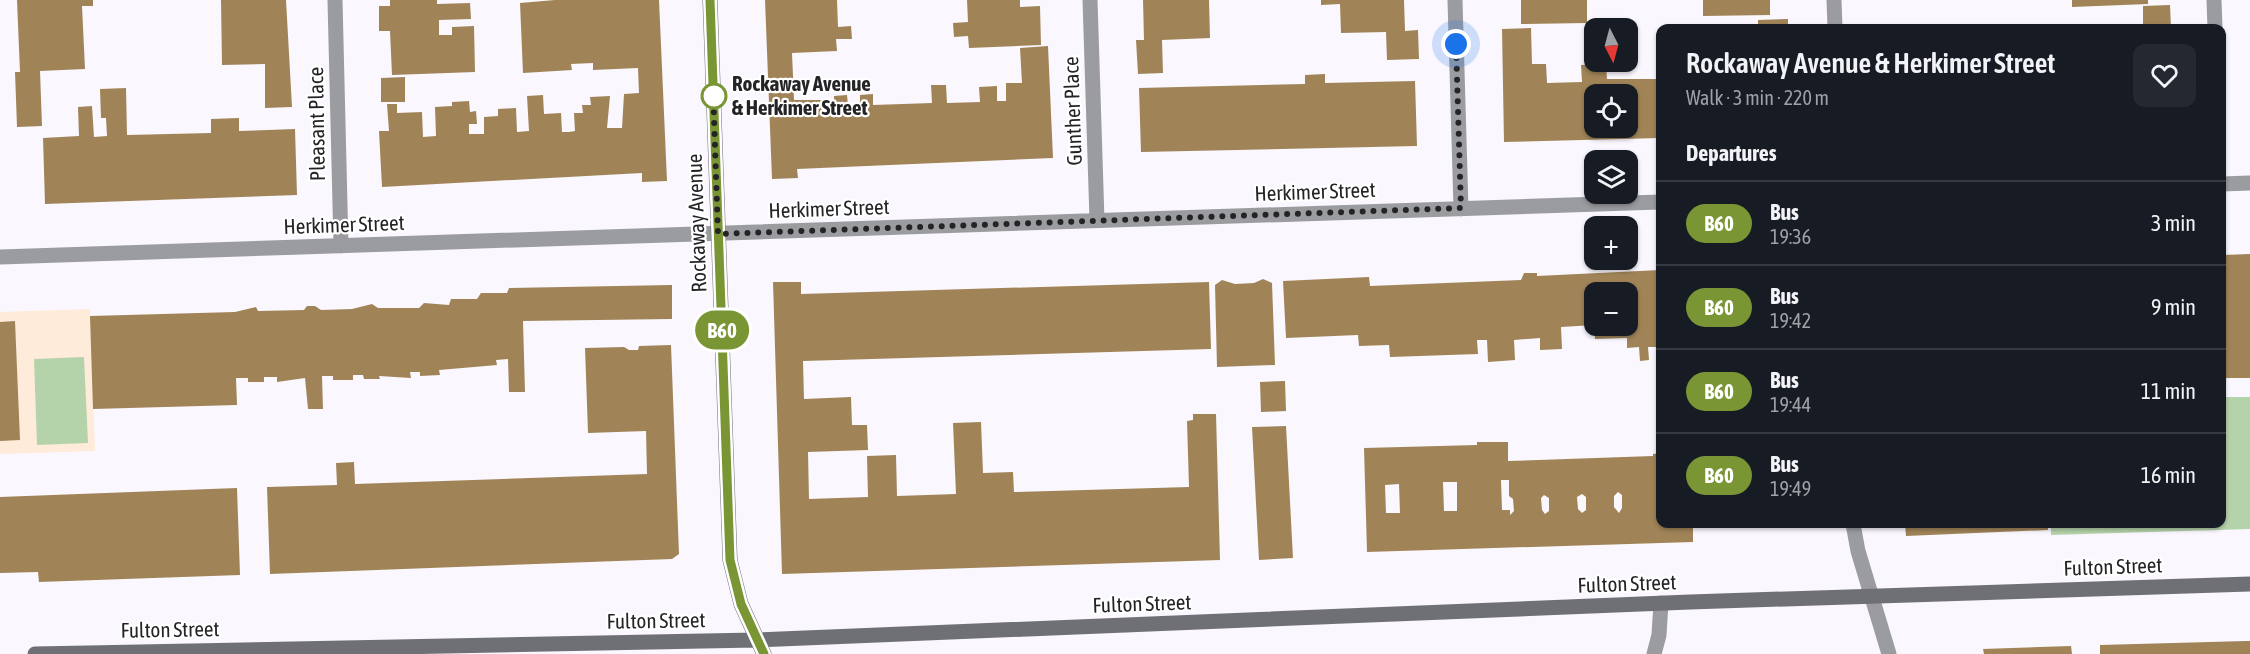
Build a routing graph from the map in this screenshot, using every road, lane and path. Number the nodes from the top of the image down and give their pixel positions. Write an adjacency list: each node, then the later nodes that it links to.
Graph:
1 (335, 0): 15 (street, Pleasant Place)
2 (710, 0): 14 (main road, Rockaway Avenue)
3 (1090, 0): 13 (street, Gunther Place)
4 (1455, 0): 12 (street)
5 (1834, 0): 7 (street)
6 (2214, 0): 8 (street)
7 (1835, 24)
8 (2215, 24)
9 (2250, 183): 10 (street)
10 (2226, 184)
11 (1656, 202): 12 (street, Herkimer Street)
12 (1461, 208): 13 (street, Herkimer Street)
13 (1097, 220): 14 (street, Herkimer Street)
14 (718, 234): 15 (street, Herkimer Street); 21 (main road, Rockaway Avenue)
15 (341, 246): 16 (street, Herkimer Street)
16 (0, 257)
17 (1854, 528): 19 (street)
18 (2250, 584): 19 (main road, Fulton Street)
19 (1870, 597): 20 (main road, Fulton Street); 25 (street)
20 (1661, 603): 21 (main road, Fulton Street); 24 (street)
21 (760, 647): 23 (main road, Fulton Street)
22 (34, 654): 23 (main road, Fulton Street)
23 (54, 654)
24 (1654, 654)
25 (1889, 654)

